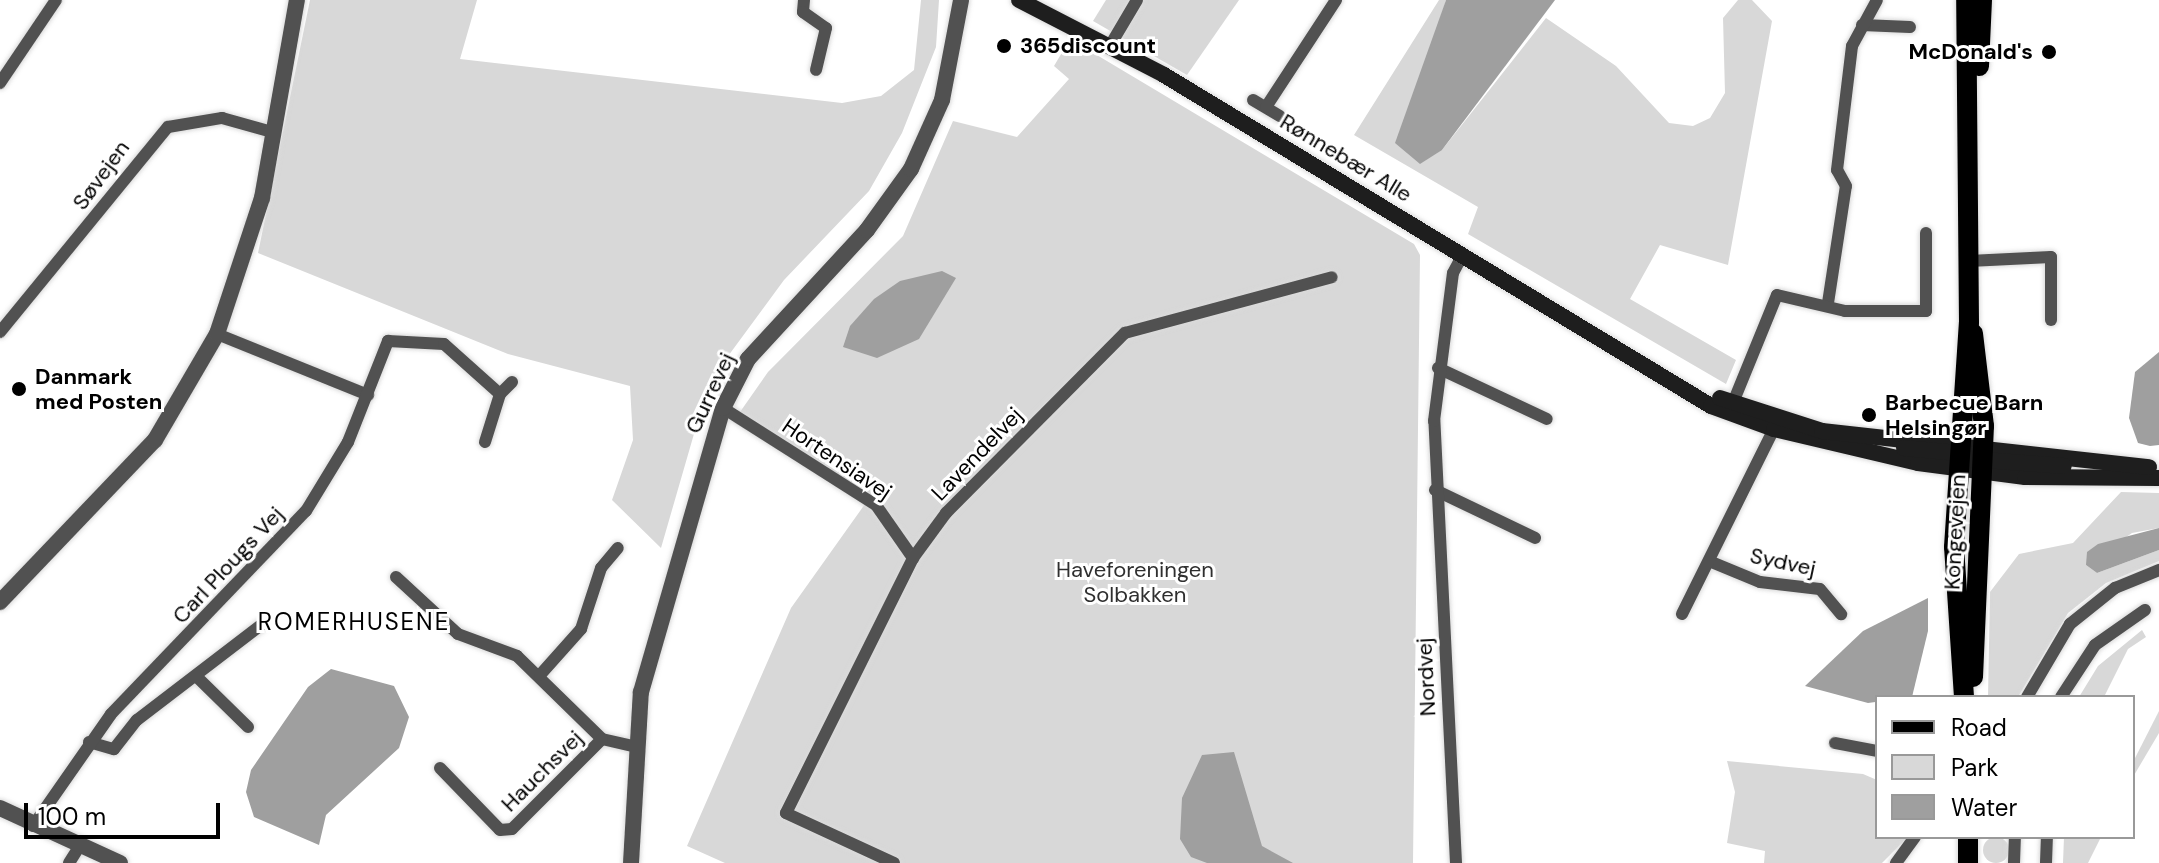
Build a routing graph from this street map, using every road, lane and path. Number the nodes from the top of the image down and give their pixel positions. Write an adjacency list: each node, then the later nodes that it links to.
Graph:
1 (56, 0): 15 (street)
2 (297, 0): 19 (street)
3 (804, 0): 14 (street)
4 (961, 0): 34 (street, Gurrevej)
5 (1019, 0): 13 (main road, Rønnebær Alle)
6 (1137, 0): 13 (street)
7 (1336, 0): 17 (street)
8 (1877, 0): 11 (street)
9 (1966, 0): 20 (main road, Kongevejen)
10 (1982, 0): 20 (main road, Kongevejen)
11 (1862, 25): 12 (street); 25 (street)
12 (1910, 27)
13 (1111, 44): 22 (main road, Rønnebær Alle)
14 (816, 70)
15 (0, 83)
16 (1253, 100): 17 (street)
17 (1266, 107): 18 (street)
18 (1280, 116)
19 (272, 132): 28 (street, Søvejen); 29 (street)
20 (1970, 161): 23 (main road, Kongevejen)
21 (1926, 233): 25 (street)
22 (1463, 254): 30 (street, Nordvej); 35 (main road, Rønnebær Alle)
23 (1969, 261): 26 (street); 27 (main road, Kongevejen)
24 (1332, 277): 45 (street, Lavendelvej)
25 (1828, 303): 35 (street)
26 (2051, 320)
27 (1971, 329): 39 (main road, Kongevejen); 39 (main road, Kongevejen)
28 (0, 332)
29 (217, 334): 33 (street); 49 (street)
30 (1438, 368): 36 (street); 42 (street, Nordvej)
31 (512, 382): 32 (street)
32 (500, 394): 33 (street, Carl Plougs Vej); 38 (street)
33 (368, 395): 61 (street, Carl Plougs Vej)
34 (723, 408): 45 (street, Hortensiavej); 63 (street, Gurrevej)
35 (1731, 408): 37 (main road, Rønnebær Alle); 39 (main road, Rønnebær Alle)
36 (1547, 419)
37 (1774, 429): 39 (main road, Rønnebær Alle); 46 (street, Sydvej)
38 (485, 442)
39 (1971, 454): 40 (main road); 41 (main road, Rønnebær Alle); 56 (main road, Kongevejen)
40 (2159, 468)
41 (2159, 478)
42 (1435, 490): 43 (street); 77 (street, Nordvej)
43 (1535, 538)
44 (618, 548): 54 (street)
45 (913, 558): 76 (street, Lavendelvej)
46 (1709, 561): 51 (street, Sydvej); 52 (street, Sydvej)
47 (2159, 570): 57 (street)
48 (396, 577): 54 (street)
49 (0, 602)
50 (2145, 610): 58 (street)
51 (1682, 614)
52 (1841, 614)
53 (260, 626): 55 (street)
54 (540, 675): 60 (street)
55 (198, 678): 59 (street); 61 (street)
56 (1969, 692)
57 (2028, 695)
58 (2062, 695)
59 (248, 727)
60 (602, 739): 63 (street); 65 (street, Hauchsvej)
61 (89, 742): 67 (street, Carl Plougs Vej)
62 (1835, 743): 64 (street)
63 (633, 746): 75 (street, Gurrevej)
64 (1875, 751)
65 (440, 768)
66 (0, 808): 67 (street)
67 (33, 826): 72 (street)
68 (1914, 839): 78 (street)
69 (1968, 839): 79 (main road)
70 (2015, 839): 80 (street)
71 (2047, 839): 81 (street)
72 (79, 847): 73 (street); 74 (street)
73 (69, 863)
74 (120, 863)
75 (631, 863)
76 (894, 863)
77 (1456, 863)
78 (1896, 863)
79 (1968, 863)
80 (2014, 863)
81 (2046, 863)

